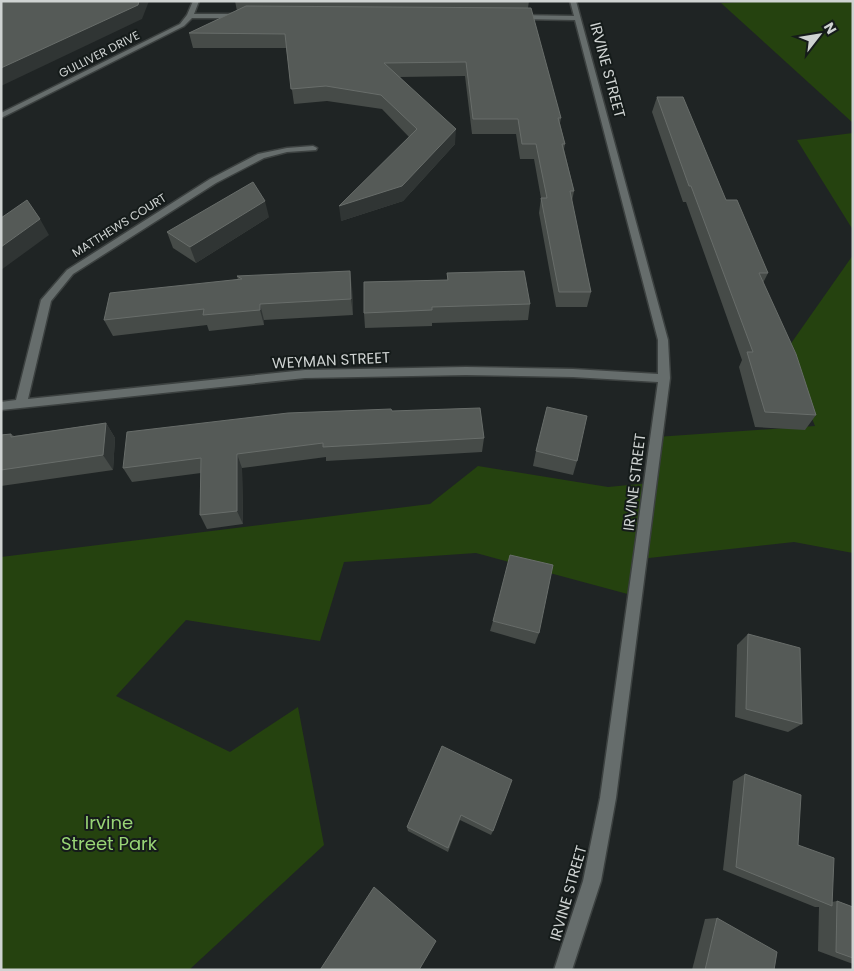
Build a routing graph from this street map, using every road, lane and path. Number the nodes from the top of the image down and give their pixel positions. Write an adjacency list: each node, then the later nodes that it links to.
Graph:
1 (196, 1): 3 (street)
2 (573, 1): 6 (street, IRVINE STREET)
3 (190, 16): 4 (street); 7 (street, GULLIVER DRIVE)
4 (250, 16)
5 (508, 17): 6 (street)
6 (578, 18): 9 (street, IRVINE STREET)
7 (1, 116)
8 (313, 148): 10 (street, MATTHEWS COURT)
9 (664, 378): 10 (street, WEYMAN STREET); 12 (street, IRVINE STREET)
10 (22, 403): 11 (street, WEYMAN STREET)
11 (1, 406)
12 (563, 970)

